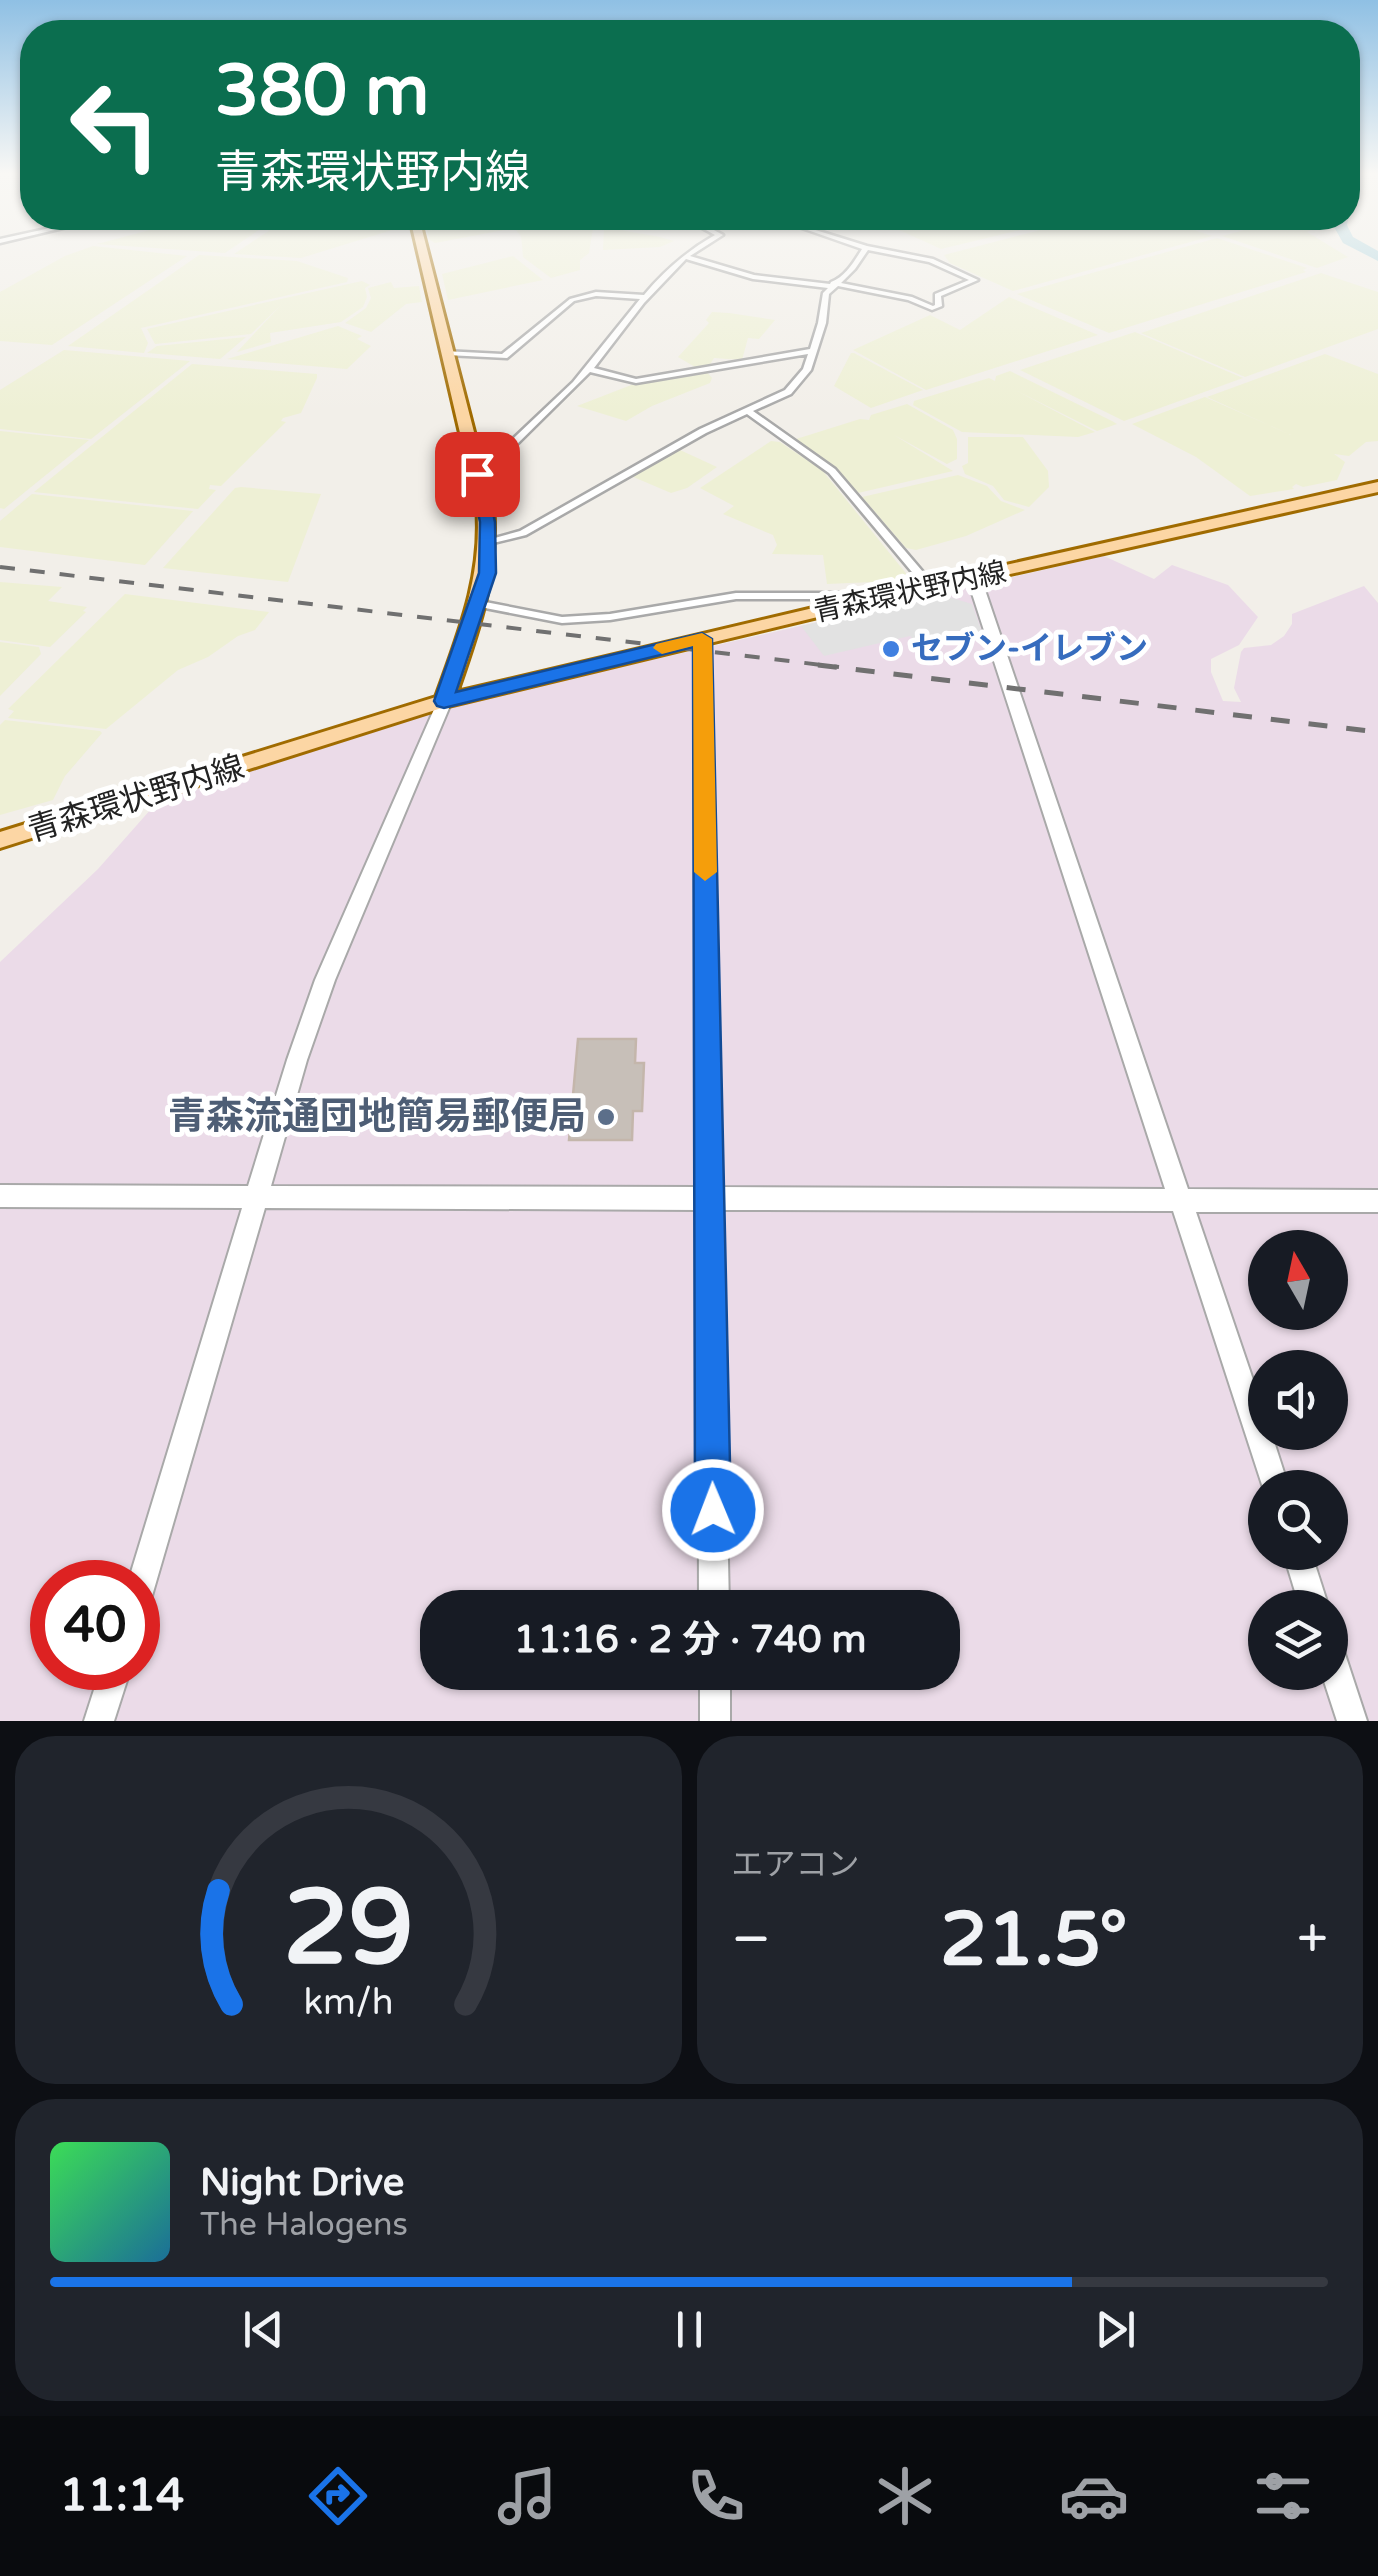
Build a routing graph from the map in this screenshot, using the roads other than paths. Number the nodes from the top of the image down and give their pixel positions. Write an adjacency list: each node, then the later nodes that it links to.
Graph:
1 (423, 252): 11 (main road)
2 (691, 252): 5 (street)
3 (863, 252): 7 (street)
4 (889, 252): 8 (street)
5 (685, 257): 7 (street); 9 (street)
6 (911, 282): 8 (street)
7 (831, 284): 8 (street); 10 (street)
8 (896, 295)
9 (647, 297): 11 (street); 12 (street)
10 (811, 351): 12 (street); 13 (street)
11 (448, 354): 14 (main road)
12 (587, 368): 14 (street)
13 (748, 411): 16 (street); 18 (street)
14 (475, 466): 16 (main road)
15 (1378, 487): 17 (main road, 青森環状野内線)
16 (489, 541): 20 (main road)
17 (974, 578): 18 (main road, 青森環状野内線); 27 (street)
18 (931, 588): 19 (main road, 青森環状野内線)
19 (894, 596): 20 (street); 21 (main road, 青森環状野内線)
20 (480, 604): 22 (main road)
21 (702, 639): 22 (main road, 青森環状野内線); 26 (street)
22 (444, 701): 23 (main road, 青森環状野内線); 25 (street)
23 (0, 840)
24 (0, 1196): 25 (street)
25 (257, 1197): 26 (street); 30 (street)
26 (710, 1197): 27 (street); 31 (street)
27 (1181, 1200): 28 (street); 29 (street)
28 (1378, 1200)
29 (1270, 1470)
30 (149, 1560)
31 (714, 1590)
32 (109, 1690): 35 (street)
33 (715, 1690): 36 (street)
34 (1342, 1690): 37 (street)
35 (99, 1721)
36 (715, 1721)
37 (1352, 1721)

